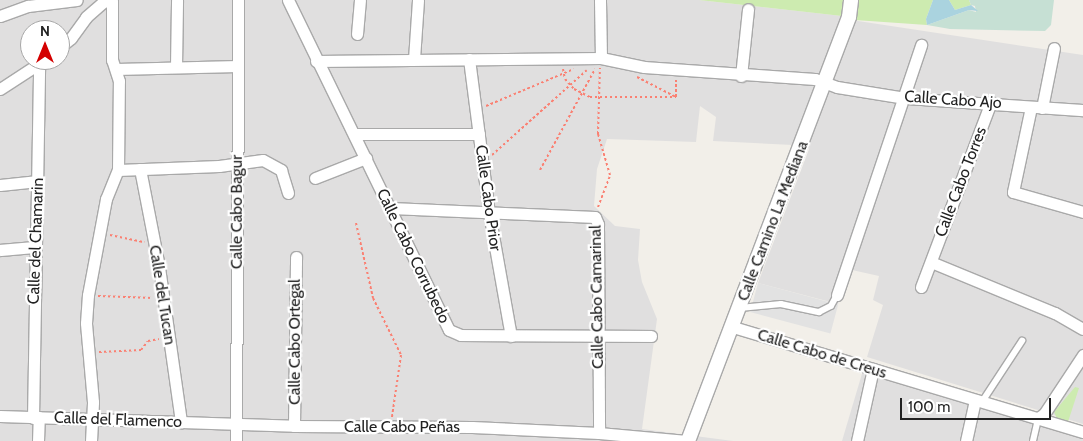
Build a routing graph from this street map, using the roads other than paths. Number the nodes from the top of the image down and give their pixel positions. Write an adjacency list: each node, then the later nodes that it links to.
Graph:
1 (77, 0): 11 (street)
2 (105, 0): 13 (street); 22 (street)
3 (177, 0): 21 (street)
4 (238, 0): 20 (street, Calle Cabo Bagur)
5 (288, 0): 19 (street, Calle Cabo Corrubedo)
6 (360, 0): 12 (street)
7 (418, 0): 17 (street)
8 (600, 0): 16 (street)
9 (851, 0): 26 (street, Calle Camino La Mediana)
10 (748, 9): 25 (street)
11 (0, 16)
12 (357, 34)
13 (70, 37)
14 (921, 45): 28 (street)
15 (1054, 48): 30 (street)
16 (601, 58): 18 (street); 25 (street)
17 (414, 59): 18 (street); 19 (street)
18 (470, 59): 33 (street, Calle Cabo Prior)
19 (316, 60): 32 (street, Calle Cabo Corrubedo)
20 (238, 66): 21 (street); 35 (street, Calle Cabo Bagur)
21 (176, 67): 22 (street)
22 (116, 69): 37 (street)
23 (28, 70): 27 (street)
24 (42, 70): 39 (street, Calle del Chamarin)
25 (741, 76): 26 (street)
26 (825, 82): 28 (street, Calle Cabo Ajo); 51 (street, Calle Camino La Mediana)
27 (1, 86)
28 (905, 98): 29 (street, Calle Cabo Ajo); 50 (street)
29 (991, 102): 30 (street, Calle Cabo Ajo); 48 (street, Calle Cabo Torres)
30 (1037, 108): 31 (street, Calle Cabo Ajo); 43 (street)
31 (1083, 110)
32 (354, 134): 33 (street); 34 (street, Calle Cabo Corrubedo)
33 (479, 134): 44 (street, Calle Cabo Prior)
34 (366, 158): 38 (street); 42 (street, Calle Cabo Corrubedo)
35 (237, 162): 36 (street); 41 (street); 66 (street, Calle Cabo Bagur)
36 (140, 169): 37 (street); 65 (street, Calle del Tucan)
37 (118, 170): 64 (street)
38 (315, 178)
39 (38, 181): 40 (street); 45 (street, Calle del Chamarin)
40 (0, 185)
41 (288, 193)
42 (390, 208): 44 (street, Calle Cabo Camarinal); 54 (street, Calle Cabo Corrubedo)
43 (1083, 212)
44 (489, 213): 54 (street, Calle Cabo Prior); 55 (street, Calle Cabo Camarinal)
45 (34, 247): 46 (street); 62 (street, Calle del Chamarin)
46 (0, 250)
47 (296, 257): 67 (street, Calle Cabo Ortegal)
48 (931, 262): 49 (street, Calle Cabo Torres); 53 (street)
49 (921, 287)
50 (837, 294): 51 (lane)
51 (740, 308): 52 (street, Calle Camino La Mediana)
52 (733, 326): 59 (street, Calle Cabo de Creus); 73 (street, Calle Camino La Mediana)
53 (1083, 329)
54 (511, 336): 55 (street, Calle Cabo Corrubedo)
55 (598, 336): 56 (street, Calle Cabo Corrubedo); 68 (street, Calle Cabo Camarinal)
56 (651, 336)
57 (1022, 341): 60 (lane)
58 (1083, 355): 63 (street)
59 (873, 369): 60 (street, Calle Cabo de Creus); 74 (street)
60 (978, 402): 63 (street, Calle Cabo de Creus); 75 (street)
61 (0, 416): 62 (street, Calle del Flamenco)
62 (36, 417): 64 (street, Calle del Flamenco); 70 (street, Calle del Chamarin)
63 (1038, 418): 69 (street, Calle Cabo de Creus); 76 (lane)
64 (92, 420): 65 (street, Calle del Flamenco); 71 (street)
65 (181, 422): 66 (street, Calle del Flamenco)
66 (237, 424): 67 (street, Calle Cabo Peñas); 72 (street, Calle Cabo Bagur)
67 (294, 426): 68 (street, Calle Cabo Peñas)
68 (599, 432): 73 (street, Calle Cabo Peñas)
69 (1083, 432)
70 (38, 441)
71 (91, 441)
72 (236, 441)
73 (688, 441)
74 (857, 441)
75 (966, 441)
76 (1033, 441)

